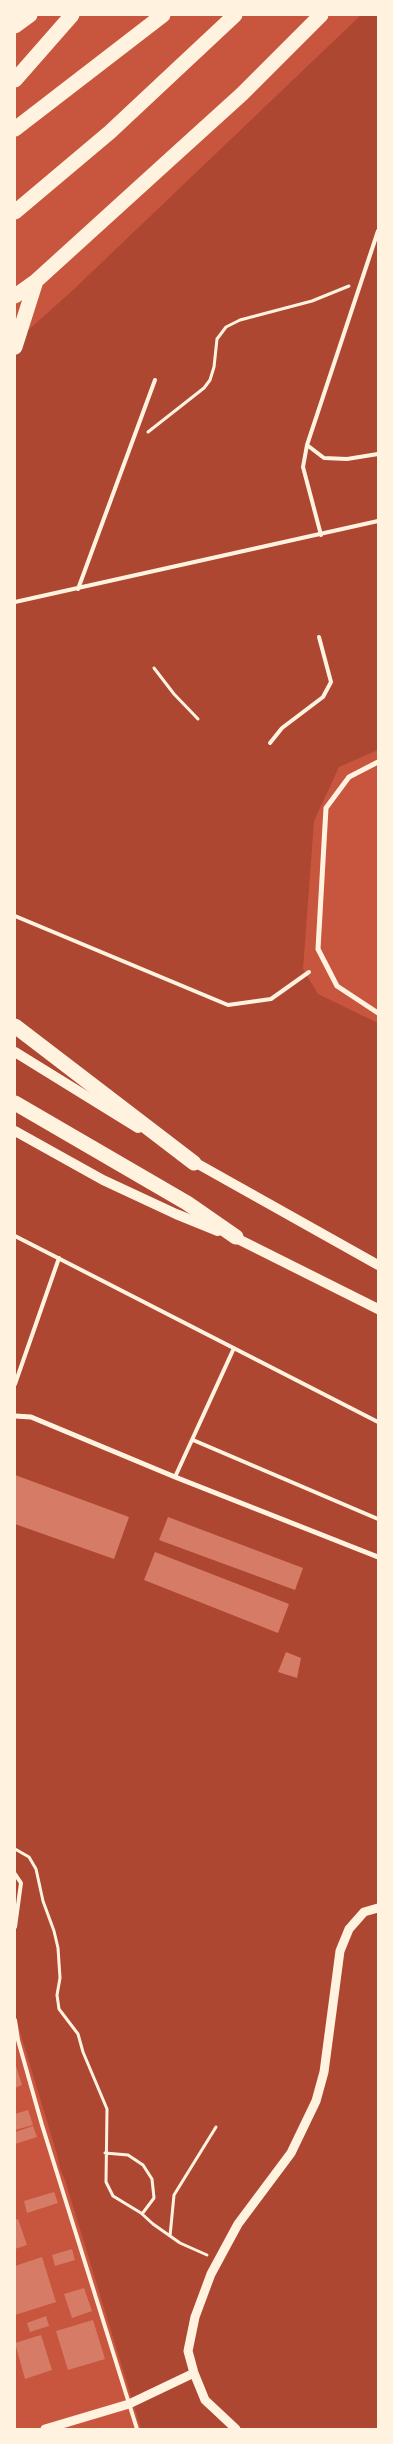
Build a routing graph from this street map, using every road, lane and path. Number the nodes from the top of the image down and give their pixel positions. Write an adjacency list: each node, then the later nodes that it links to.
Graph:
1 (30, 15): 6 (highway)
2 (72, 15): 7 (highway)
3 (163, 15): 8 (highway)
4 (235, 15): 9 (highway)
5 (321, 15): 11 (highway)
6 (15, 26)
7 (15, 80)
8 (15, 129)
9 (15, 212)
10 (378, 231): 12 (lane)
11 (36, 281): 13 (highway); 14 (highway)
12 (362, 281): 16 (lane); 17 (path)
13 (15, 296)
14 (15, 347)
15 (155, 380): 17 (lane)
16 (307, 445): 18 (lane); 20 (lane)
17 (130, 448): 21 (lane)
18 (378, 454)
19 (378, 521): 20 (lane)
20 (321, 534): 21 (lane)
21 (78, 589): 22 (lane)
22 (15, 602)
23 (319, 637): 26 (lane)
24 (154, 668): 25 (path)
25 (198, 719)
26 (270, 743)
27 (378, 762): 30 (street)
28 (15, 916): 29 (lane)
29 (309, 972)
30 (378, 1013)
31 (15, 1026): 35 (highway)
32 (15, 1052): 35 (main road)
33 (15, 1103): 37 (highway)
34 (15, 1131): 37 (main road)
35 (194, 1163): 39 (main road)
36 (15, 1236): 38 (lane)
37 (236, 1238): 40 (main road)
38 (59, 1258): 41 (lane); 42 (lane)
39 (378, 1265)
40 (378, 1309)
41 (234, 1348): 44 (lane); 45 (lane)
42 (15, 1384)
43 (15, 1416): 46 (street)
44 (378, 1422)
45 (193, 1440): 46 (lane); 47 (lane)
46 (175, 1477): 48 (street)
47 (378, 1519)
48 (378, 1557)
49 (15, 1849): 55 (path)
50 (15, 1874): 52 (lane)
51 (378, 1908): 58 (street)
52 (15, 1927)
53 (15, 2020): 60 (lane)
54 (216, 2127): 57 (path)
55 (105, 2153): 56 (path); 56 (path)
56 (142, 2214): 57 (path)
57 (170, 2236): 58 (path)
58 (219, 2260): 59 (street)
59 (194, 2373): 60 (street); 63 (street)
60 (129, 2404): 61 (street); 62 (lane)
61 (45, 2429)
62 (137, 2429)
63 (236, 2429)

